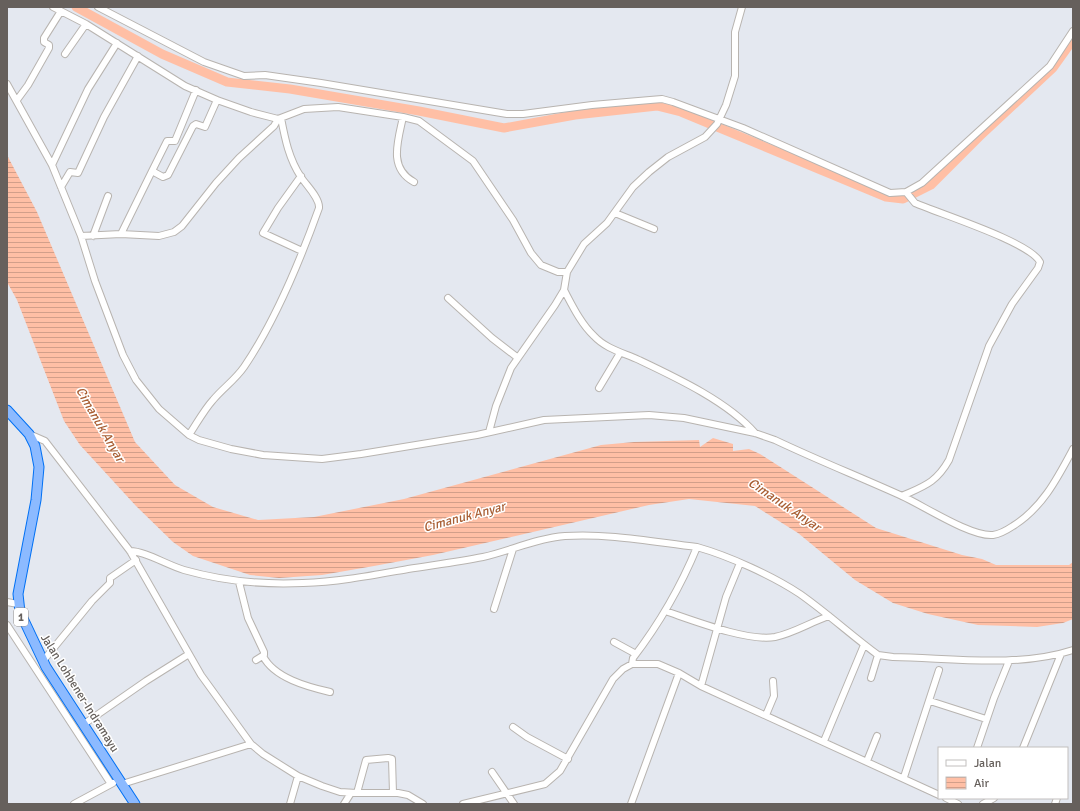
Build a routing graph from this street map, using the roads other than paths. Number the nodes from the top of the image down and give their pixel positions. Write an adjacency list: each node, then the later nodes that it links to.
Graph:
1 (53, 7): 4 (street)
2 (98, 7): 16 (street)
3 (742, 7): 16 (street)
4 (61, 11): 5 (street); 12 (street)
5 (86, 24): 7 (street); 8 (street)
6 (1073, 31): 23 (street)
7 (118, 43): 9 (street); 17 (street)
8 (65, 54)
9 (138, 56): 11 (street); 21 (street)
10 (7, 84): 12 (street)
11 (196, 90): 13 (street); 18 (street)
12 (17, 100): 17 (street)
13 (217, 100): 15 (street); 18 (street)
14 (403, 117): 15 (street); 20 (street); 30 (street)
15 (279, 118): 19 (street); 26 (street)
16 (718, 122): 23 (street); 24 (street)
17 (52, 165): 21 (street)
18 (152, 171): 26 (street)
19 (301, 176): 29 (street); 29 (street)
20 (414, 182)
21 (61, 187): 27 (street)
22 (108, 196): 28 (street)
23 (908, 196): 42 (street)
24 (615, 213): 25 (street); 30 (street)
25 (654, 229)
26 (121, 234): 28 (street)
27 (81, 236): 28 (street); 40 (street)
28 (93, 236)
29 (302, 251): 40 (street)
30 (567, 272): 31 (street)
31 (564, 290): 33 (street); 34 (street)
32 (448, 298): 34 (street)
33 (620, 353): 35 (street); 38 (street)
34 (518, 358): 37 (street)
35 (599, 388)
36 (7, 410): 39 (highway, Jalan Lohbener-Indramayu / 1)
37 (489, 432): 38 (street); 40 (street)
38 (755, 433): 42 (street)
39 (29, 434): 45 (street); 49 (highway, Jalan Lohbener-Indramayu / 1)
40 (189, 435)
41 (1073, 449): 42 (street)
42 (902, 496)
43 (698, 547): 44 (street); 47 (street); 51 (street)
44 (513, 549): 48 (street); 50 (street)
45 (130, 551): 46 (street); 48 (street)
46 (136, 560): 58 (street); 64 (street)
47 (740, 563): 52 (street); 54 (street)
48 (239, 582): 62 (street)
49 (10, 605): 64 (highway, Jalan Lohbener-Indramayu / 1)
50 (494, 609)
51 (665, 611): 54 (street); 59 (street)
52 (829, 616): 54 (street); 56 (street)
53 (7, 625): 88 (street)
54 (716, 628): 71 (street)
55 (614, 642): 59 (street)
56 (864, 645): 61 (street); 79 (street)
57 (1073, 650): 60 (street)
58 (189, 654): 76 (street); 80 (street)
59 (636, 654): 66 (street)
60 (1061, 654): 65 (street); 82 (street)
61 (878, 655): 65 (street); 69 (street)
62 (263, 656): 63 (street); 72 (street)
63 (256, 660)
64 (43, 661): 76 (highway, Jalan Lohbener-Indramayu / 1)
65 (1009, 661): 75 (street)
66 (632, 664): 68 (street); 83 (street)
67 (939, 670): 73 (street)
68 (678, 676): 71 (street); 101 (street)
69 (871, 678)
70 (772, 681): 74 (street)
71 (701, 686): 74 (street)
72 (330, 692)
73 (930, 701): 75 (street); 87 (street)
74 (766, 714): 79 (street)
75 (986, 719): 81 (street)
76 (84, 724): 88 (highway, Jalan Lohbener-Indramayu / 1)
77 (513, 727): 83 (street)
78 (877, 736): 84 (street)
79 (824, 742): 84 (street)
80 (251, 744): 86 (street); 88 (street)
81 (977, 747)
82 (1023, 747)
83 (568, 759): 91 (street)
84 (867, 761): 87 (street)
85 (492, 772): 91 (street)
86 (298, 776): 90 (street); 96 (street)
87 (904, 777): 92 (street)
88 (116, 782): 94 (street); 95 (highway, Jalan Lohbener-Indramayu / 1)
89 (393, 792): 90 (street); 90 (street); 98 (street)
90 (354, 793): 97 (street)
91 (507, 794): 99 (street); 100 (street)
92 (938, 794)
93 (948, 799): 102 (street)
94 (74, 804)
95 (135, 804)
96 (290, 804)
97 (344, 804)
98 (422, 804)
99 (463, 804)
100 (514, 804)
101 (631, 804)
102 (959, 804)

